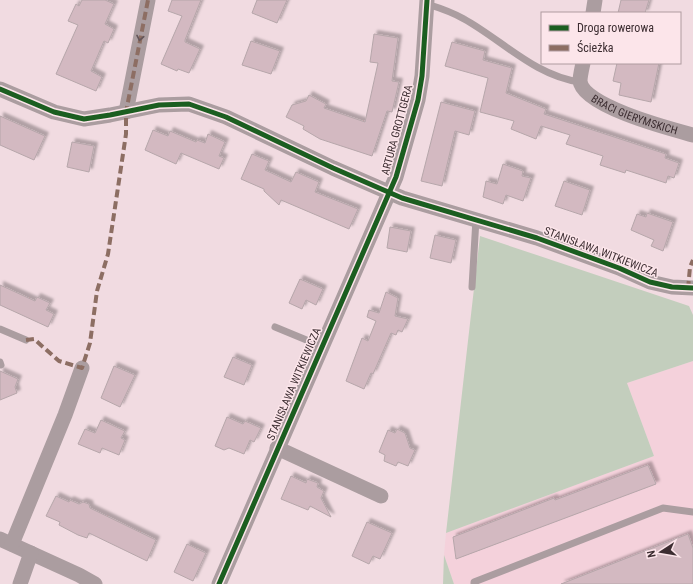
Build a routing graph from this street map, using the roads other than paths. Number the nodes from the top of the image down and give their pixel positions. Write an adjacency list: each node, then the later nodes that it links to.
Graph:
1 (148, 0): 8 (street, one-way to 8)
2 (595, 0): 4 (street)
3 (427, 2): 6 (lane); 10 (street, ARTURA GROTTGERA)
4 (593, 12)
5 (583, 64): 6 (street)
6 (580, 82): 9 (street, BRACI GIERYMSKICH)
7 (0, 89): 8 (street, STANISŁAWA WITKIEWICZA)
8 (126, 112): 10 (street, STANISŁAWA WITKIEWICZA)
9 (693, 135)
10 (389, 192): 11 (street, STANISŁAWA WITKIEWICZA); 17 (street, STANISŁAWA WITKIEWICZA)
11 (476, 219): 12 (lane); 13 (street, STANISŁAWA WITKIEWICZA)
12 (472, 287)
13 (693, 288)
14 (275, 327): 17 (lane)
15 (0, 329): 16 (lane)
16 (26, 340)
17 (321, 346): 19 (street, STANISŁAWA WITKIEWICZA)
18 (82, 368): 22 (street)
19 (277, 448): 20 (street, STANISŁAWA WITKIEWICZA); 26 (street, STANISŁAWA WITKIEWICZA)
20 (381, 496)
21 (693, 512): 27 (lane)
22 (6, 542): 23 (street)
23 (31, 553): 24 (street); 25 (street)
24 (20, 584)
25 (94, 584)
26 (219, 584)
27 (474, 584)

